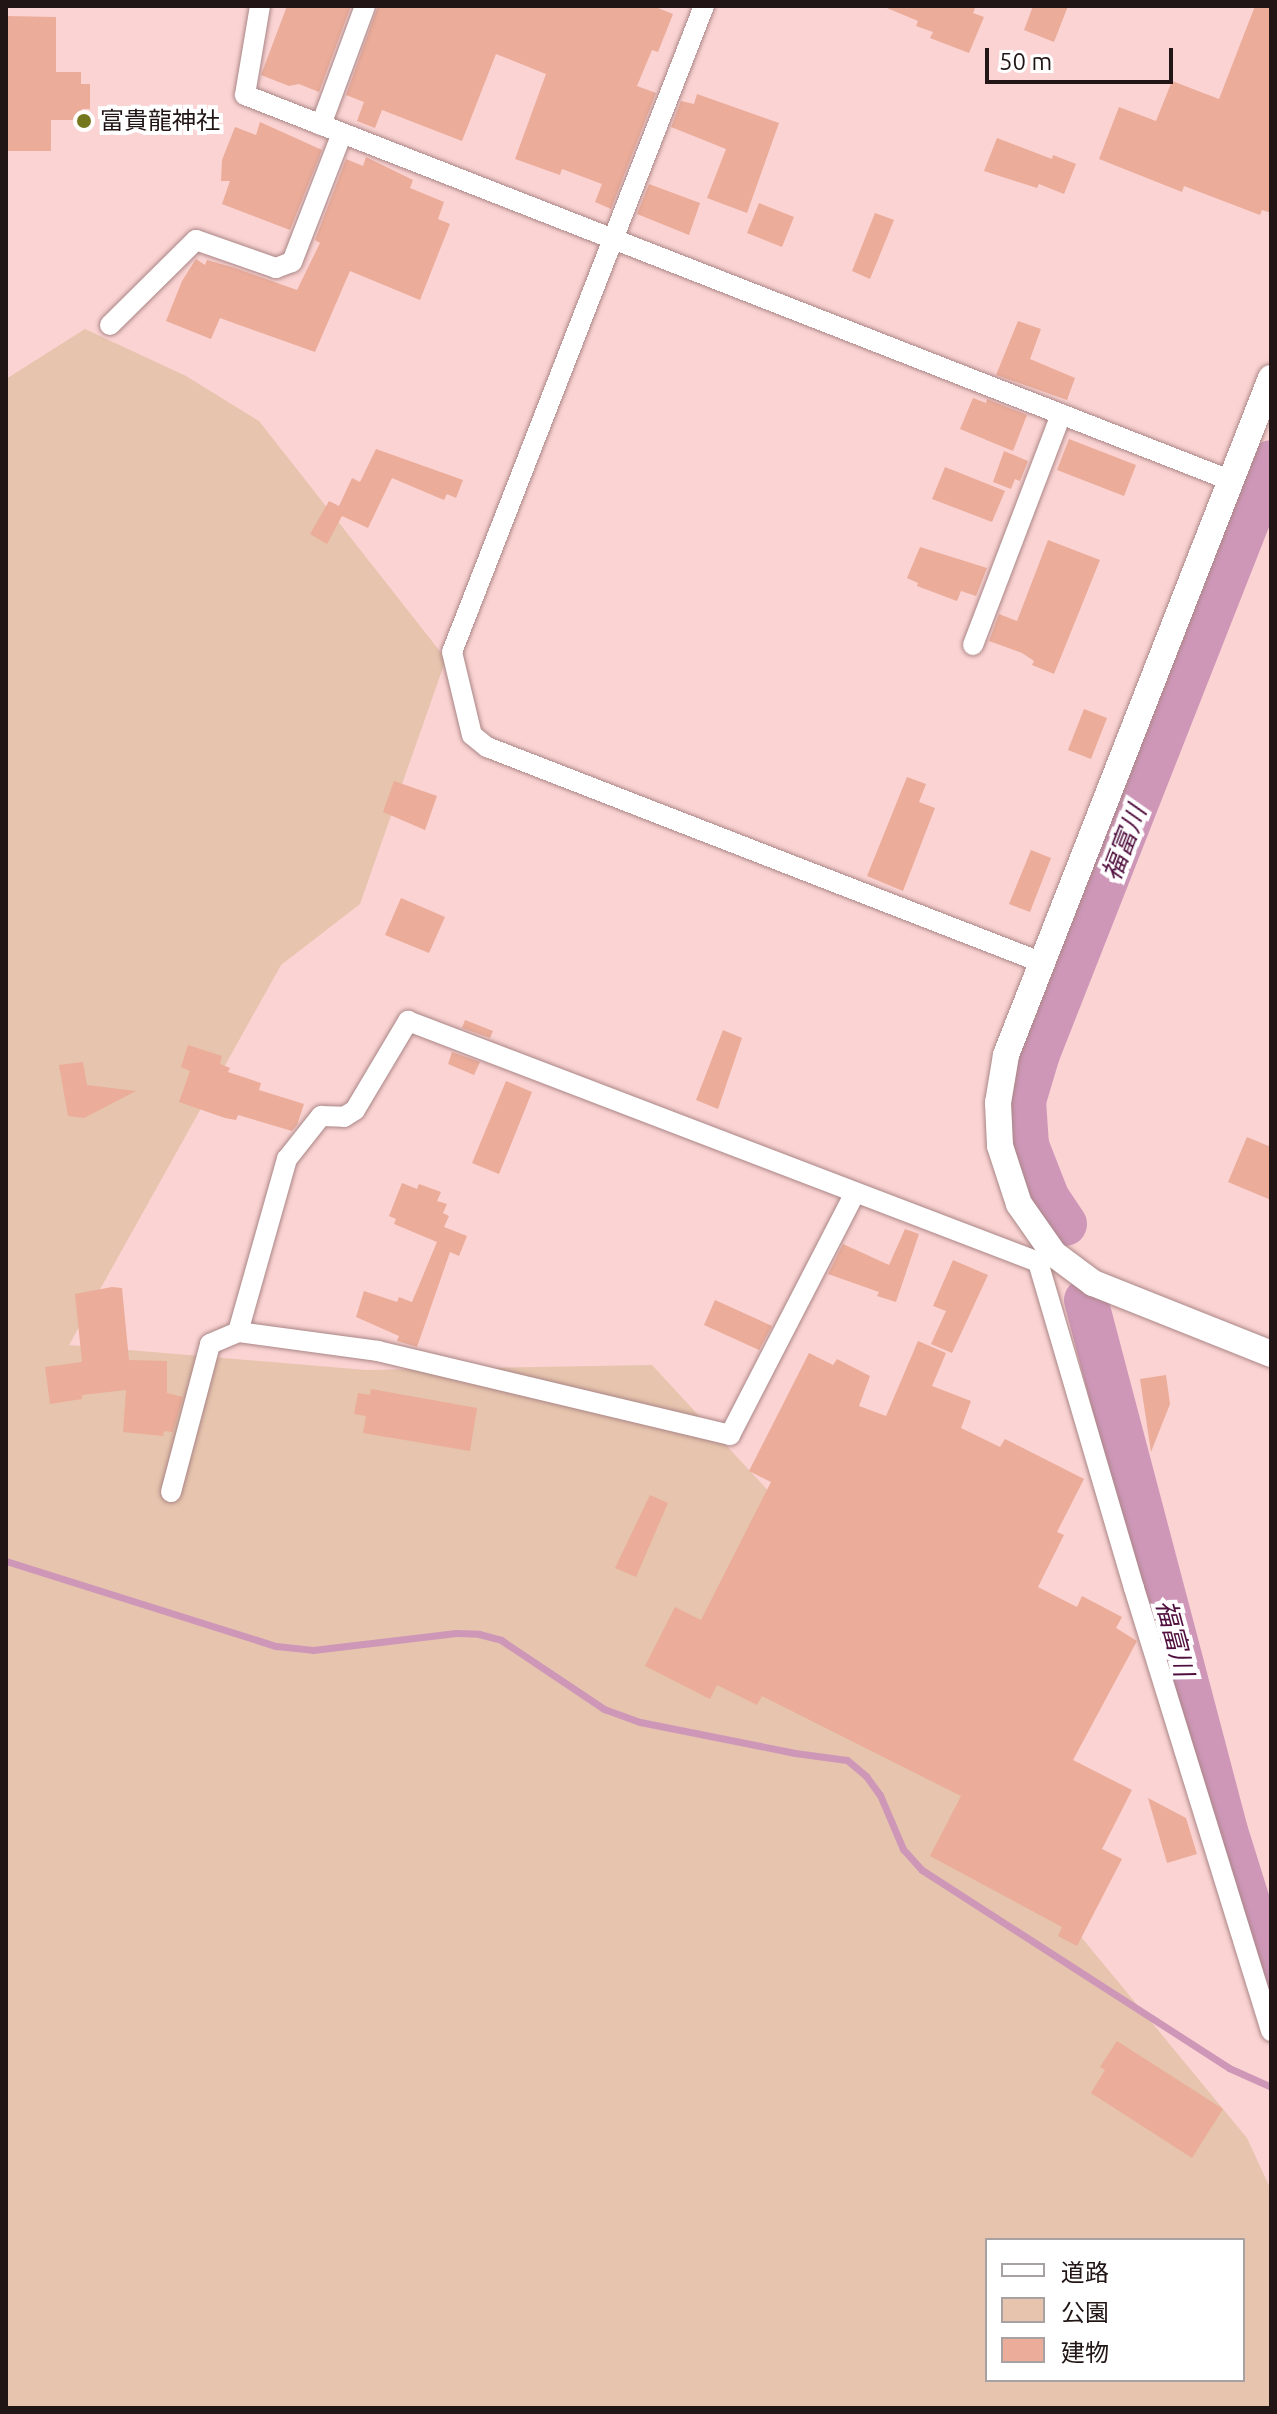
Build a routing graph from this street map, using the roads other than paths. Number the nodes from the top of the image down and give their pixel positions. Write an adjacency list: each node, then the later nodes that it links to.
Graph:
1 (260, 6): 4 (street)
2 (365, 6): 4 (street)
3 (704, 6): 6 (street)
4 (321, 125): 5 (street)
5 (342, 133): 6 (street); 7 (street)
6 (613, 239): 9 (street); 12 (street)
7 (110, 325)
8 (1271, 378): 10 (street)
9 (1061, 414): 10 (street); 11 (street)
10 (1232, 481): 12 (street)
11 (973, 645)
12 (1043, 963): 14 (street)
13 (855, 1193): 14 (street); 15 (street); 15 (street)
14 (1046, 1258): 16 (street); 18 (street)
15 (238, 1332): 17 (street)
16 (1271, 1354)
17 (171, 1492)
18 (1271, 2031)

